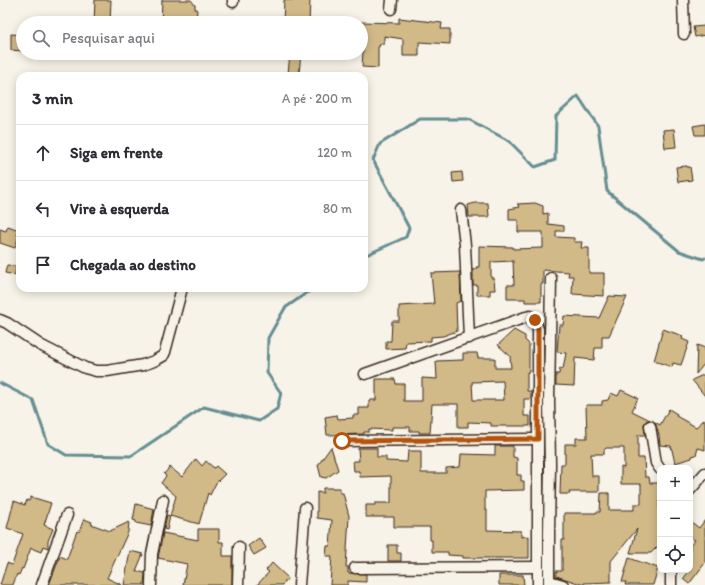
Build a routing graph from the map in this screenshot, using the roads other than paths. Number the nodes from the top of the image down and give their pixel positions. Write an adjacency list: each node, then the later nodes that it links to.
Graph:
1 (683, 0): 2 (street)
2 (684, 34)
3 (461, 210): 7 (street)
4 (551, 278): 22 (street)
5 (181, 292): 6 (street)
6 (0, 320)
7 (469, 338): 8 (street); 10 (street)
8 (365, 374)
9 (650, 426): 12 (street)
10 (538, 439): 11 (street); 19 (street)
11 (342, 441)
12 (657, 465)
13 (705, 473): 14 (street)
14 (693, 487)
15 (162, 500): 24 (street)
16 (305, 508): 26 (street)
17 (67, 515): 23 (street)
18 (239, 547): 25 (street)
19 (538, 567): 20 (street); 27 (street)
20 (355, 568)
21 (671, 573): 29 (street)
22 (549, 583): 28 (street)
23 (42, 585)
24 (151, 585)
25 (238, 585)
26 (299, 585)
27 (538, 585)
28 (563, 585)
29 (671, 585)

